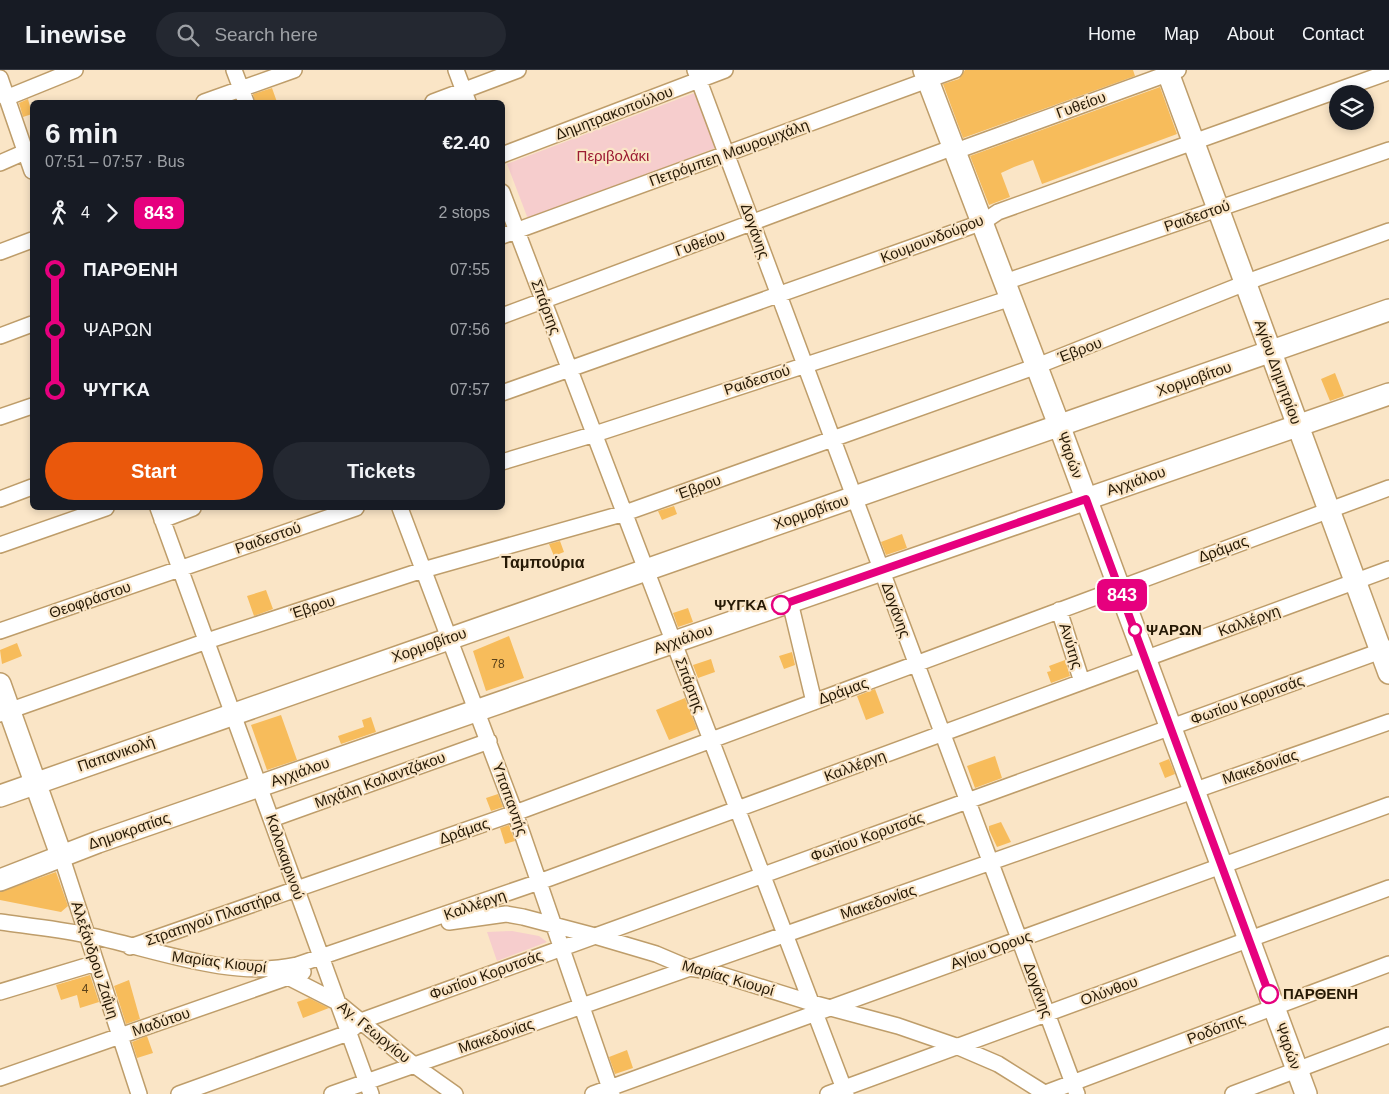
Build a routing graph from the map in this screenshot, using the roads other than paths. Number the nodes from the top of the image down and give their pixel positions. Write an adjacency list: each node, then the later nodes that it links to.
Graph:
1 (75, 70): 12 (street)
2 (234, 70): 13 (street)
3 (294, 70): 13 (street)
4 (456, 70): 14 (street)
5 (518, 70): 14 (street)
6 (725, 70): 10 (street, Δημητρακοπούλου)
7 (955, 70): 11 (street, Πετρόμπεη Μαυρομιχάλη)
8 (1171, 71): 17 (main road, Αγίου Δημητρίου); 18 (street, Γυθείου)
9 (1389, 72): 17 (street, Κουμουνδούρου)
10 (697, 75): 21 (street, Δημητρακοπούλου); 22 (street, Δογάνης)
11 (926, 75): 18 (main road, Ψαρών); 22 (street, Πετρόμπεη Μαυρομιχάλη)
12 (2, 87): 20 (street)
13 (243, 96): 15 (street)
14 (466, 97): 16 (street)
15 (217, 100)
16 (446, 100)
17 (1192, 142): 26 (main road, Αγίου Δημητρίου); 27 (street, Κουμουνδούρου)
18 (955, 149): 27 (main road, Ψαρών); 28 (street, Γυθείου)
19 (1389, 150): 26 (street, Ραιδεστού)
20 (26, 152): 23 (street); 24 (street)
21 (505, 154)
22 (726, 154): 28 (street, Δογάνης); 29 (street, Πετρόμπεη Μαυρομιχάλη)
23 (0, 163)
24 (30, 163)
25 (505, 200): 29 (street, Σπάρτης)
26 (1218, 209): 34 (main road, Αγίου Δημητρίου); 35 (street, Ραιδεστού)
27 (983, 222): 35 (main road, Ψαρών); 36 (street, Κουμουνδούρου)
28 (752, 224): 36 (street, Δογάνης); 37 (street, Γυθείου)
29 (517, 231): 31 (street, Πετρόμπεη Μαυρομιχάλη); 37 (street, Σπάρτης)
30 (1389, 231): 34 (street, Έβρου)
31 (505, 235)
32 (30, 241): 33 (street)
33 (0, 252)
34 (1246, 285): 42 (main road, Αγίου Δημητρίου); 44 (street, Έβρου)
35 (1008, 290): 43 (street, Ραιδεστού); 44 (main road, Ψαρών)
36 (779, 294): 43 (street, Δογάνης); 45 (street, Κουμουνδούρου)
37 (544, 301): 39 (street, Γυθείου); 45 (street, Σπάρτης)
38 (1389, 310): 42 (main road, Χορμοβίτου)
39 (505, 315)
40 (30, 325): 41 (street)
41 (0, 336)
42 (1270, 352): 50 (main road, Χορμοβίτου); 51 (main road, Αγίου Δημητρίου)
43 (805, 364): 52 (street, Ραιδεστού); 53 (street, Δογάνης)
44 (1037, 366): 50 (main road, Ψαρών); 53 (street, Έβρου)
45 (570, 369): 46 (street, Κουμουνδούρου); 52 (street, Σπάρτης)
46 (505, 392)
47 (1389, 394): 51 (main road, Αγχιάλου)
48 (30, 407): 49 (street)
49 (0, 417)
50 (1059, 425): 57 (main road, Χορμοβίτου); 59 (main road, Ψαρών)
51 (1297, 426): 59 (main road, Αγχιάλου); 64 (main road, Αγίου Δημητρίου)
52 (595, 434): 54 (street, Ραιδεστού); 66 (street, Σπάρτης)
53 (832, 438): 57 (street, Δογάνης); 66 (street, Έβρου)
54 (505, 461)
55 (30, 488): 58 (street)
56 (1389, 488): 64 (street, Δράμας)
57 (854, 497): 69 (main road, Χορμοβίτου); 72 (street, Δογάνης)
58 (0, 499)
59 (1086, 499): 72 (main road, Αγχιάλου); 74 (main road, Ψαρών)
60 (100, 510): 67 (street)
61 (182, 510): 65 (street)
62 (350, 510): 68 (street, Ραιδεστού)
63 (401, 510): 71 (street, Υπαπαντής)
64 (1329, 510): 73 (main road, Αγίου Δημητρίου); 74 (street, Δράμας)
65 (160, 514): 68 (street, Καλοκαιρινού)
66 (625, 514): 69 (street, Σπάρτης); 71 (street, Έβρου)
67 (0, 545)
68 (180, 569): 77 (street, Θεοφράστου); 79 (street, Καλοκαιρινού)
69 (646, 569): 78 (main road, Χορμοβίτου); 80 (street, Σπάρτης)
70 (1389, 569): 73 (street, Καλλέργη)
71 (423, 570): 78 (street, Υπαπαντής); 79 (street, Έβρου)
72 (881, 570): 75 (main road, Αγχιάλου); 83 (street, Δογάνης)
73 (1355, 582): 81 (main road, Αγίου Δημητρίου); 82 (street, Καλλέργη)
74 (1119, 588): 76 (street, Δράμας); 82 (main road, Ψαρών)
75 (790, 602): 80 (main road, Αγχιάλου); 87 (street)
76 (1059, 610): 83 (street, Δράμας); 85 (street, Ανύτης)
77 (0, 631)
78 (449, 638): 88 (street, Υπαπαντής); 90 (main road, Χορμοβίτου)
79 (207, 641): 89 (street, Έβρου); 90 (street, Καλοκαιρινού)
80 (674, 642): 88 (main road, Αγχιάλου); 94 (street, Σπάρτης)
81 (1385, 650): 84 (main road, Αγίου Δημητρίου); 92 (street, Φωτίου Κορυτσάς)
82 (1145, 659): 85 (street, Καλλέργη); 92 (main road, Ψαρών)
83 (916, 664): 87 (street, Δράμας); 93 (street, Δογάνης)
84 (1389, 673)
85 (1082, 682): 93 (street, Καλλέργη)
86 (0, 684): 89 (main road)
87 (814, 702): 94 (street, Δράμας)
88 (478, 710): 95 (street, Υπαπαντής); 97 (main road, Αγχιάλου)
89 (5, 712): 96 (main road)
90 (233, 713): 96 (main road, Παπανικολή); 97 (street, Καλοκαιρινού)
91 (1389, 722): 98 (street, Μακεδονίας)
92 (1171, 727): 98 (main road, Ψαρών); 100 (street, Φωτίου Κορυτσάς)
93 (942, 734): 100 (street, Δογάνης); 102 (street, Καλλέργη)
94 (711, 740): 102 (street, Σπάρτης); 103 (street, Δράμας)
95 (489, 741): 103 (street, Υπαπαντής); 104 (street, Μιχάλη Καλαντζάκου)
96 (36, 781): 99 (main road, Παπανικολή); 105 (main road)
97 (260, 786): 104 (street, Καλοκαιρινού); 105 (main road, Δημοκρατίας)
98 (1194, 790): 106 (street, Μακεδονίας); 107 (main road, Ψαρών)
99 (0, 796)
100 (967, 801): 106 (street, Δογάνης); 108 (street, Φωτίου Κορυτσάς)
101 (1389, 805): 107 (street, Αγίου Όρους)
102 (738, 809): 108 (street, Σπάρτης); 110 (street, Καλλέργη)
103 (515, 813): 110 (street, Υπαπαντής); 112 (street, Δράμας)
104 (272, 819): 112 (street, Καλοκαιρινού)
105 (61, 855): 109 (main road, Δημοκρατίας); 117 (street, Αλεξάνδρου Ζαΐμη)
106 (990, 862): 116 (street, Μακεδονίας); 120 (street, Δογάνης)
107 (1222, 866): 119 (main road, Ψαρών); 120 (street, Αγίου Όρους)
108 (763, 875): 116 (street, Σπάρτης); 118 (street, Φωτίου Κορυτσάς)
109 (0, 880)
110 (539, 882): 114 (street, Υπαπαντής); 115 (street, Καλλέργη)
111 (1389, 888): 119 (street, Ολύνθου)
112 (296, 890): 121 (street, Στρατηγού Πλαστήρα); 123 (street, Καλοκαιρινού)
113 (0, 922): 117 (street, Μαρίας Κιουρί)
114 (554, 924): 115 (street, Μαρίας Κιουρί); 118 (street, Μαρίας Κιουρί); 122 (street, Υπαπαντής)
115 (398, 932): 123 (street, Καλλέργη)
116 (785, 934): 126 (street, Μακεδονίας); 132 (street, Σπάρτης)
117 (87, 935): 121 (street, Μαρίας Κιουρί); 124 (street, Αλεξάνδρου Ζαΐμη)
118 (594, 936): 122 (street, Φωτίου Κορυτσάς); 126 (street, Μαρίας Κιουρί)
119 (1249, 939): 133 (main road, Ψαρών); 134 (street, Ολύνθου)
120 (1019, 940): 131 (street, Αγίου Όρους); 134 (street, Δογάνης)
121 (130, 947): 123 (street, Μαρίας Κιουρί)
122 (562, 948): 130 (street, Υπαπαντής); 135 (street, Φωτίου Κορυτσάς)
123 (321, 962): 127 (street, Μαδύτου); 129 (street, Καλοκαιρινού)
124 (96, 963): 128 (street); 138 (street, Αλεξάνδρου Ζαΐμη)
125 (1389, 964): 133 (street, Ροδόπης)
126 (690, 968): 130 (street, Μακεδονίας); 132 (street, Μαρίας Κιουρί)
127 (288, 977): 129 (street, Αγ. Γεωργίου); 138 (street, Μαδύτου)
128 (0, 992)
129 (336, 1002): 135 (street, Αγ. Γεωργίου); 136 (street, Καλοκαιρινού)
130 (582, 1006): 140 (street, Μακεδονίας); 145 (street, Υπαπαντής)
131 (832, 1007): 132 (street, Μαρίας Κιουρί); 139 (street, Μαρίας Κιουρί)
132 (814, 1008): 145 (street); 146 (street, Σπάρτης)
133 (1274, 1008): 141 (main road, Ψαρών); 144 (street, Ροδόπης)
134 (1046, 1014): 139 (street, Ολύνθου); 144 (street, Δογάνης)
135 (361, 1021): 136 (street, Φωτίου Κορυτσάς); 140 (street, Αγ. Γεωργίου)
136 (348, 1033): 143 (street, Καλοκαιρινού); 148 (street)
137 (1389, 1035): 141 (street)
138 (120, 1036): 142 (street, Μαδύτου); 147 (street, Αλεξάνδρου Ζαΐμη)
139 (956, 1046): 146 (street, Ολύνθου); 153 (street, Μαρίας Κιουρί)
140 (414, 1065): 143 (street, Μακεδονίας); 150 (street, Αγ. Γεωργίου)
141 (1296, 1069): 154 (street); 155 (main road, Ψαρών)
142 (0, 1078)
143 (368, 1088): 149 (street, Μακεδονίας)
144 (1074, 1088): 153 (street, Ροδόπης)
145 (611, 1091): 151 (street)
146 (845, 1091): 152 (street, Ολύνθου)
147 (139, 1094)
148 (179, 1094)
149 (332, 1094)
150 (455, 1094)
151 (593, 1094)
152 (828, 1094)
153 (1045, 1094)
154 (1232, 1094)
155 (1306, 1094)

